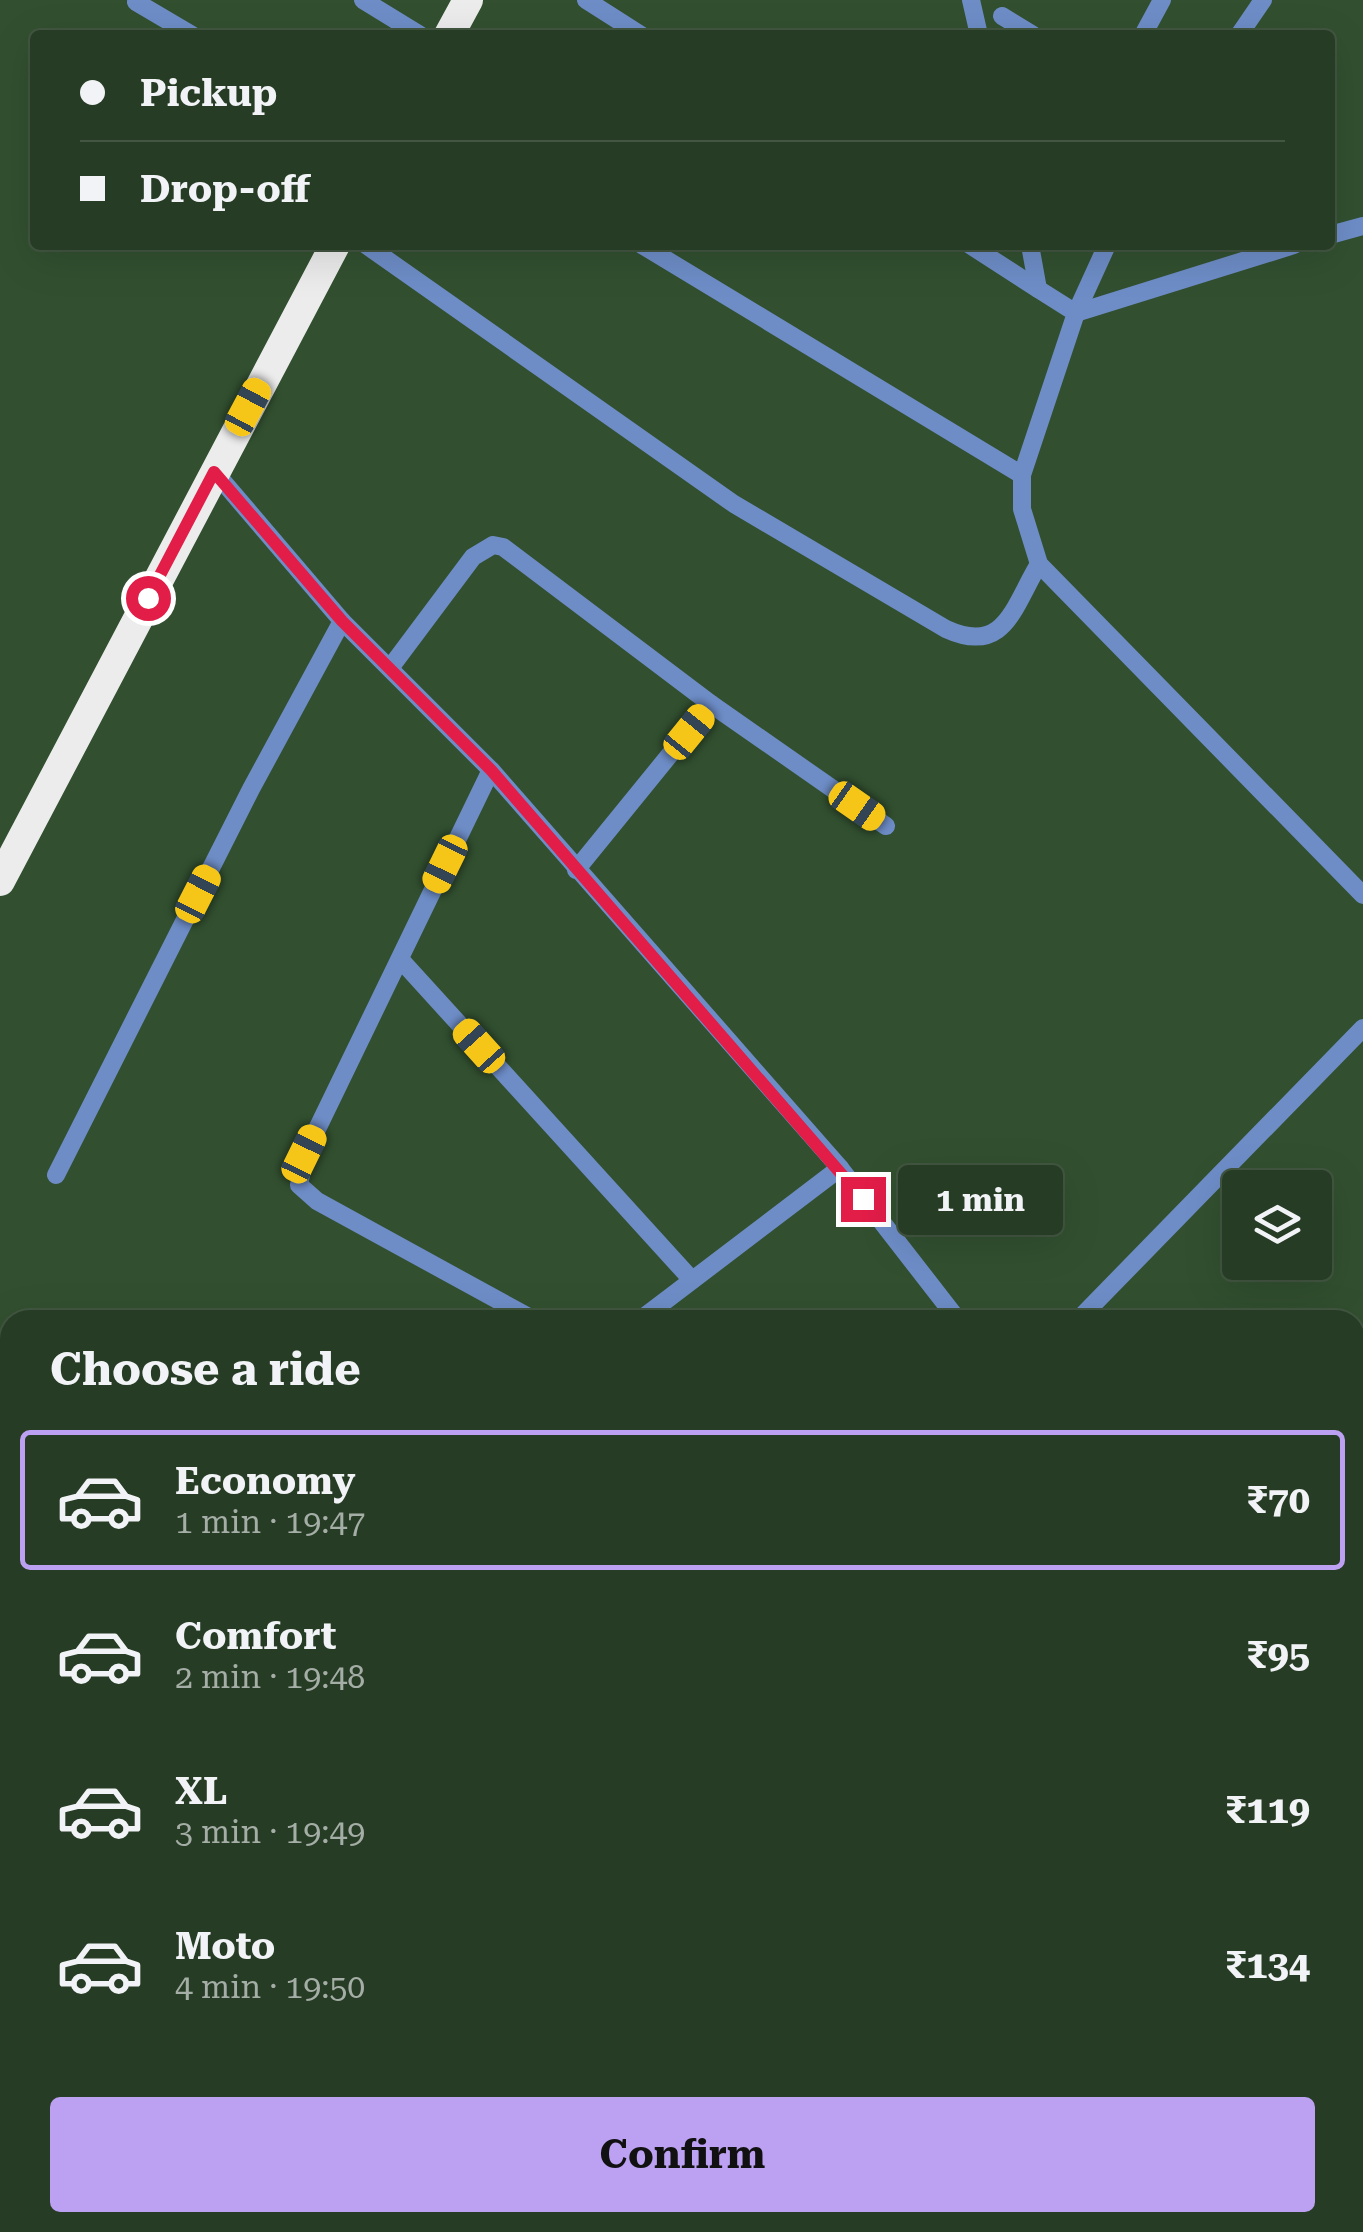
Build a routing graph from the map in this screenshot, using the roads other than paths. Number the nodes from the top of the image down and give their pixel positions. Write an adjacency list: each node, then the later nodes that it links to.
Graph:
1 (363, 0): 10 (street)
2 (468, 0): 11 (highway)
3 (586, 0): 12 (street)
4 (971, 0): 13 (street)
5 (1162, 0): 15 (street)
6 (1263, 0): 16 (street)
7 (136, 2): 9 (street)
8 (1002, 16): 14 (street)
9 (184, 30)
10 (412, 30)
11 (452, 30)
12 (633, 30)
13 (977, 30)
14 (1025, 30)
15 (1147, 30)
16 (1242, 30)
17 (1363, 226): 18 (street)
18 (1335, 234)
19 (332, 250): 28 (highway)
20 (373, 250): 30 (street)
21 (650, 250): 29 (street)
22 (978, 250): 26 (street)
23 (1031, 250): 26 (street)
24 (1105, 250): 27 (street)
25 (1278, 250): 27 (street)
26 (1038, 289): 27 (street)
27 (1076, 313): 29 (street)
28 (214, 472): 31 (street); 37 (highway)
29 (1022, 475): 30 (street)
30 (1039, 564): 38 (street)
31 (342, 621): 32 (street); 42 (street)
32 (390, 668): 33 (street); 34 (street)
33 (712, 704): 35 (street); 36 (street)
34 (491, 770): 36 (street); 39 (street)
35 (886, 826)
36 (576, 870): 41 (street)
37 (0, 881)
38 (1363, 895)
39 (400, 958): 43 (street); 44 (street)
40 (1363, 1028): 47 (street)
41 (840, 1168): 43 (street); 46 (street)
42 (56, 1175)
43 (692, 1280): 45 (street)
44 (516, 1310)
45 (653, 1310)
46 (950, 1310)
47 (1088, 1310)

